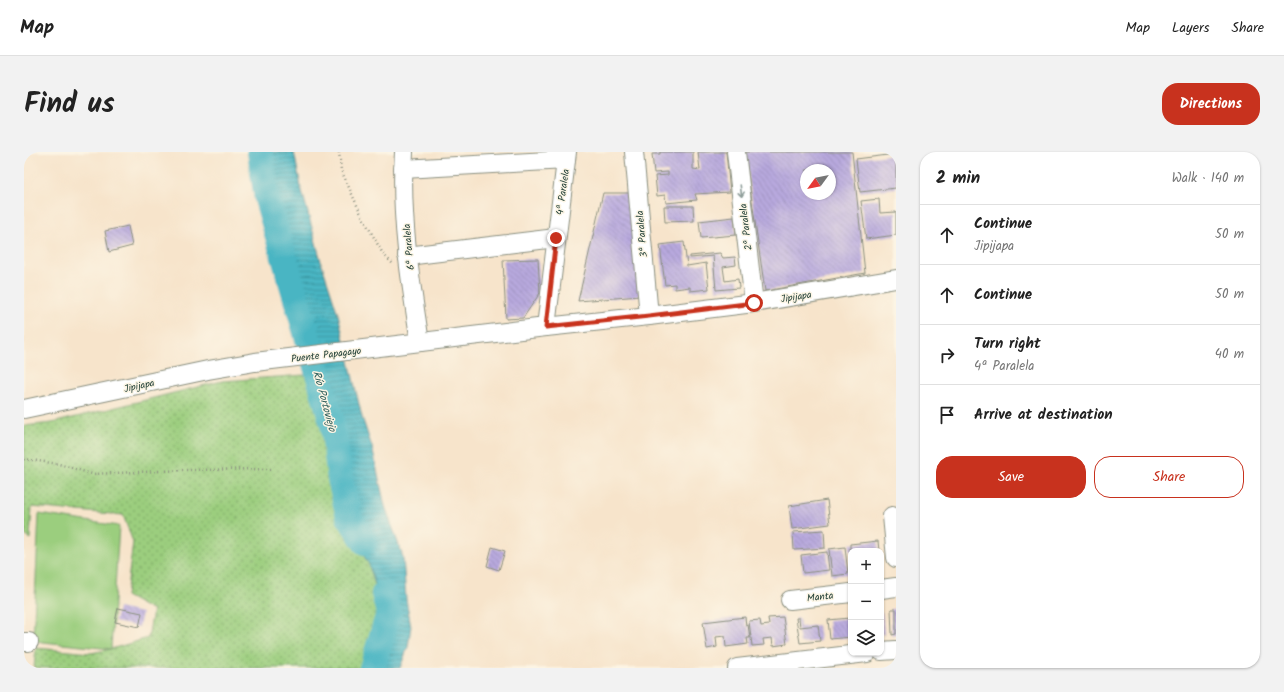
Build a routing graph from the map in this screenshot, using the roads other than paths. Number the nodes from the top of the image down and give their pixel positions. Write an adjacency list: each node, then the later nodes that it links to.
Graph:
1 (634, 152): 10 (street, 3ª Paralela)
2 (736, 152): 9 (street, 2ª Paralela, one-way to 9)
3 (567, 156): 4 (street); 6 (street, 4ª Paralela)
4 (486, 158): 5 (street)
5 (404, 160): 7 (street, 6ª Paralela)
6 (556, 238): 7 (street); 11 (street, 4ª Paralela)
7 (407, 256): 12 (street, 6ª Paralela)
8 (896, 280): 9 (street, Jipijapa)
9 (754, 303): 10 (street, Jipijapa)
10 (649, 316): 11 (street, Jipijapa)
11 (546, 327): 12 (street, Puente Papagayo)
12 (420, 342): 13 (street, Puente Papagayo)
13 (255, 362): 14 (street, Jipijapa)
14 (24, 408)
15 (892, 516): 16 (street)
16 (896, 558)
17 (896, 587): 18 (street)
18 (884, 589)
19 (848, 593): 20 (street, Manta)
20 (790, 600)
21 (896, 650): 22 (street)
22 (884, 651)
23 (848, 655): 24 (street)
24 (737, 668)

